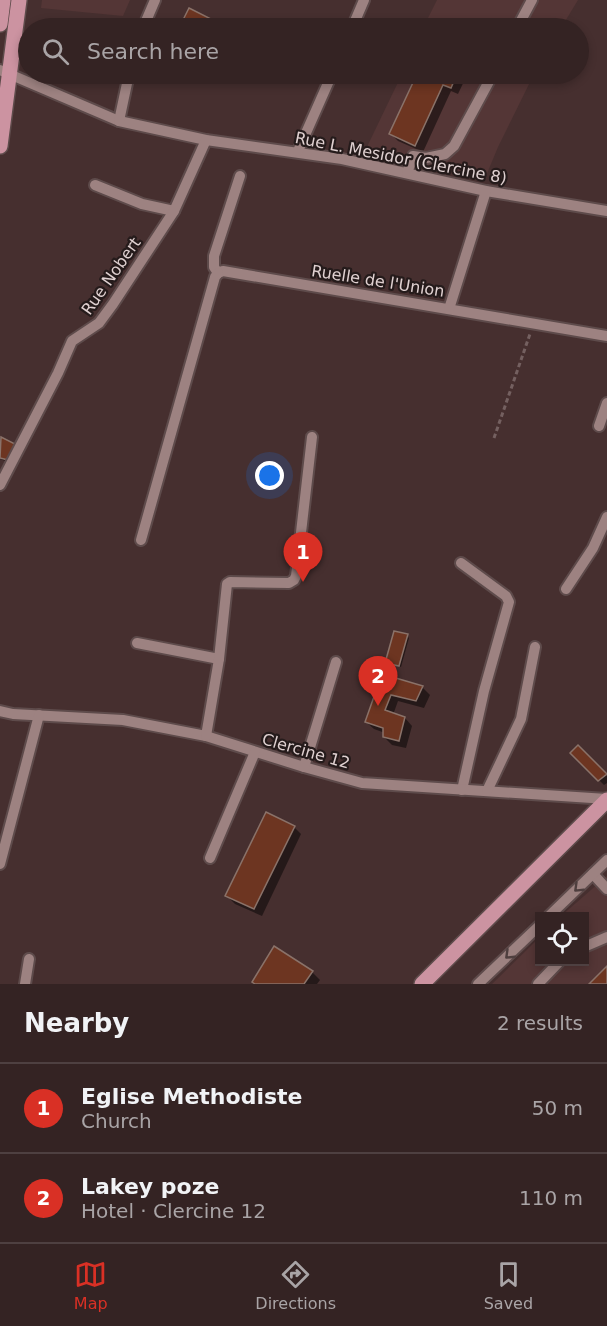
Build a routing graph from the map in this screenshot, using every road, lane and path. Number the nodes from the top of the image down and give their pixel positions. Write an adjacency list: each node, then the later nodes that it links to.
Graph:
1 (3, 0): 9 (main road)
2 (19, 0): 10 (main road)
3 (155, 0): 6 (street)
4 (364, 0): 7 (street)
5 (532, 0): 8 (street)
6 (147, 18)
7 (356, 18)
8 (522, 18)
9 (0, 24)
10 (4, 72): 11 (street, Rue L. Mesidor (Clercine 8)); 18 (main road)
11 (18, 78)
12 (32, 84): 16 (street, Rue L. Mesidor (Clercine 8))
13 (127, 84): 16 (street)
14 (328, 84): 19 (street)
15 (488, 84): 20 (street)
16 (119, 121): 17 (street, Rue L. Mesidor (Clercine 8))
17 (206, 140): 19 (street, Rue L. Mesidor (Clercine 8)); 24 (street, Rue Nobert)
18 (0, 146)
19 (298, 152): 20 (street, Rue L. Mesidor (Clercine 8))
20 (407, 173): 23 (street, Rue L. Mesidor (Clercine 8))
21 (240, 176): 26 (street)
22 (95, 185): 24 (street)
23 (486, 191): 25 (street, Rue L. Mesidor (Clercine 8)); 27 (street, Ruelle de l'Union)
24 (174, 211): 34 (street, Rue Nobert)
25 (607, 211)
26 (218, 273): 27 (street, Ruelle de l'Union); 37 (street)
27 (449, 309): 28 (street)
28 (533, 324): 29 (street); 33 (path)
29 (607, 336)
30 (607, 404): 31 (street)
31 (599, 426)
32 (312, 437): 42 (street)
33 (494, 438)
34 (0, 485)
35 (607, 517): 36 (street)
36 (603, 536): 39 (street)
37 (141, 540)
38 (460, 564): 49 (street)
39 (566, 589)
40 (136, 643): 42 (street)
41 (535, 647): 50 (street)
42 (219, 659): 46 (street)
43 (336, 662): 48 (street)
44 (0, 711): 45 (street, Clercine 12)
45 (39, 715): 46 (street, Clercine 12); 54 (street)
46 (206, 736): 47 (street, Clercine 12)
47 (255, 752): 48 (street, Clercine 12); 52 (street)
48 (304, 767): 49 (street, Clercine 12)
49 (462, 789): 50 (street, Clercine 12)
50 (487, 791): 51 (street, Clercine 12)
51 (607, 800): 64 (main road)
52 (210, 858)
53 (607, 860): 55 (street)
54 (0, 864)
55 (593, 874): 56 (street); 57 (street, one-way to 57)
56 (607, 890)
57 (553, 912)
58 (535, 930): 65 (street, one-way to 65)
59 (607, 937): 60 (street)
60 (589, 945)
61 (29, 959): 63 (street)
62 (555, 966): 66 (street)
63 (25, 984)
64 (422, 984)
65 (478, 984)
66 (538, 984)

